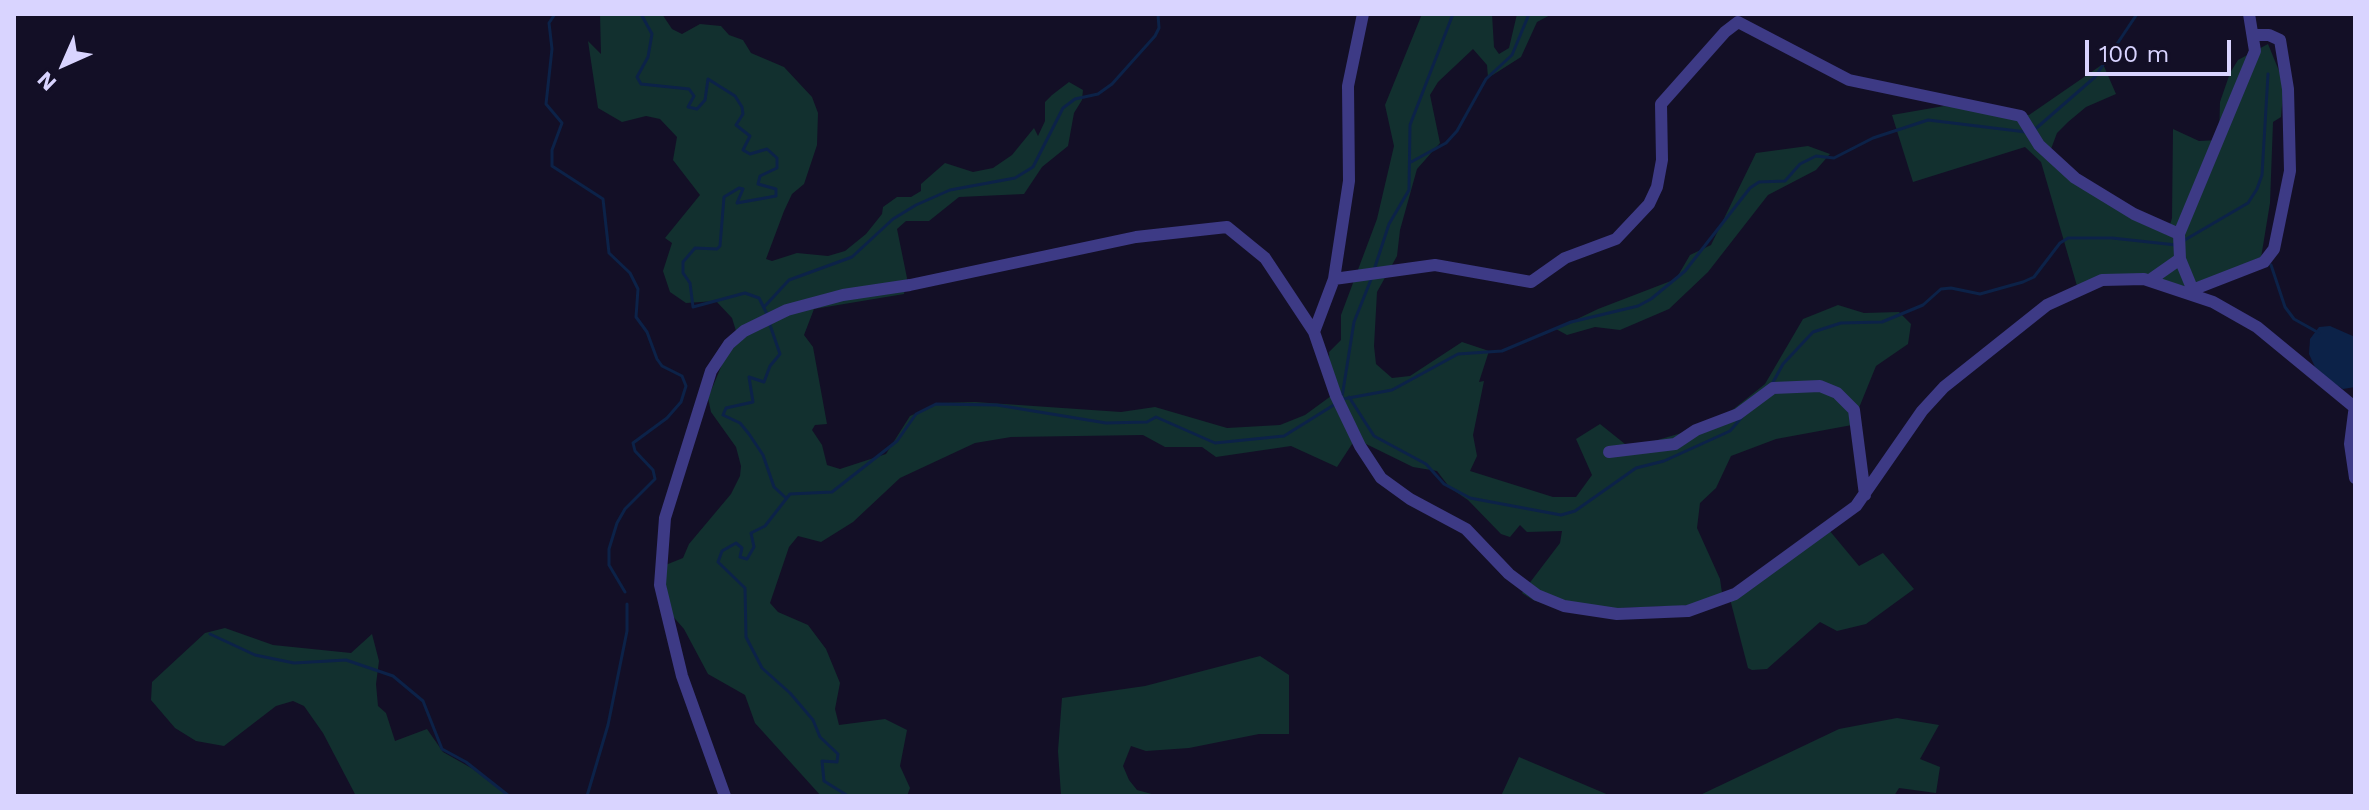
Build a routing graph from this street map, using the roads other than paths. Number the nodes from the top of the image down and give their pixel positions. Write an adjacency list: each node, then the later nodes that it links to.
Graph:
1 (1363, 14): 6 (street)
2 (2249, 14): 3 (street)
3 (2254, 35): 4 (street); 8 (street)
4 (2179, 234): 5 (street); 6 (street)
5 (2180, 259): 7 (street); 8 (street)
6 (1334, 279): 9 (street)
7 (2150, 280): 8 (street); 13 (street)
8 (2193, 291): 10 (street)
9 (1314, 332): 13 (street); 14 (street)
10 (2354, 406): 12 (street)
11 (1609, 452): 13 (street)
12 (2355, 478)
13 (1865, 495)
14 (725, 796)

